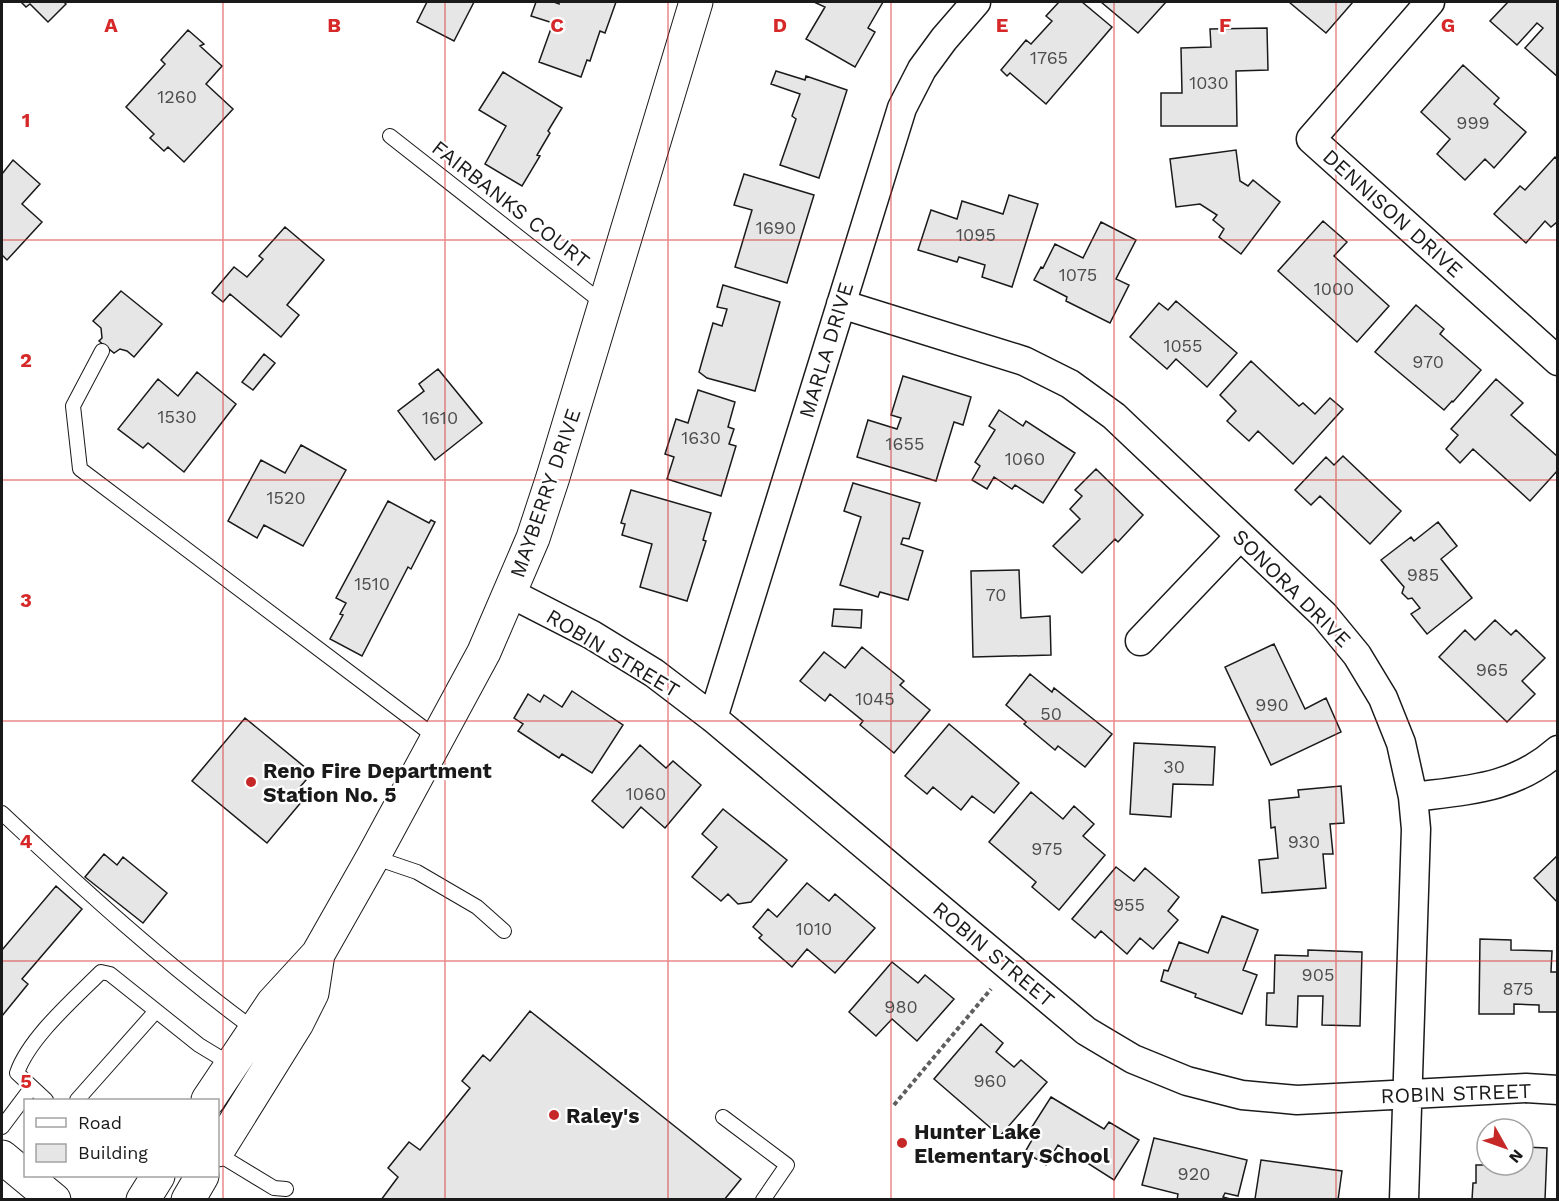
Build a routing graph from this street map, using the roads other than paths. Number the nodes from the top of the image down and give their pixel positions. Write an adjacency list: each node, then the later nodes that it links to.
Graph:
1 (696, 2): 6 (main road, MAYBERRY DRIVE)
2 (976, 2): 5 (street, MARLA DRIVE)
3 (1430, 2): 8 (street, DENNISON DRIVE)
4 (390, 136): 6 (lane, FAIRBANKS COURT)
5 (841, 304): 9 (street, SONORA DRIVE); 12 (street, MARLA DRIVE)
6 (606, 305): 10 (main road, MAYBERRY DRIVE)
7 (102, 351): 13 (lane)
8 (1557, 361)
9 (1240, 536): 11 (street); 15 (street, SONORA DRIVE)
10 (510, 593): 12 (street, ROBIN STREET); 13 (main road, MAYBERRY DRIVE)
11 (1140, 641)
12 (713, 718): 25 (street, ROBIN STREET)
13 (438, 739): 17 (main road, MAYBERRY DRIVE)
14 (1557, 750): 15 (street)
15 (1413, 797): 25 (street, SONORA DRIVE)
16 (2, 813): 21 (lane)
17 (373, 857): 18 (lane); 19 (main road, MAYBERRY DRIVE)
18 (504, 931)
19 (318, 954): 21 (main road, MAYBERRY DRIVE); 31 (main road, MAYBERRY DRIVE)
20 (156, 1011): 22 (lane); 23 (lane); 27 (lane)
21 (255, 1031): 22 (main road, MAYBERRY DRIVE)
22 (232, 1065): 28 (main road, MAYBERRY DRIVE)
23 (32, 1088): 26 (lane); 30 (lane)
24 (1557, 1090): 25 (street, ROBIN STREET)
25 (1408, 1095): 43 (street, SONORA DRIVE)
26 (44, 1099)
27 (79, 1099)
28 (209, 1099)
29 (723, 1117): 42 (lane)
30 (2, 1127)
31 (219, 1150)
32 (219, 1153): 38 (lane)
33 (2, 1157): 34 (main road)
34 (24, 1175)
35 (26, 1177): 39 (main road)
36 (157, 1177): 40 (main road)
37 (201, 1177): 41 (main road)
38 (286, 1189)
39 (54, 1200)
40 (143, 1200)
41 (188, 1200)
42 (763, 1200)
43 (1404, 1200)

